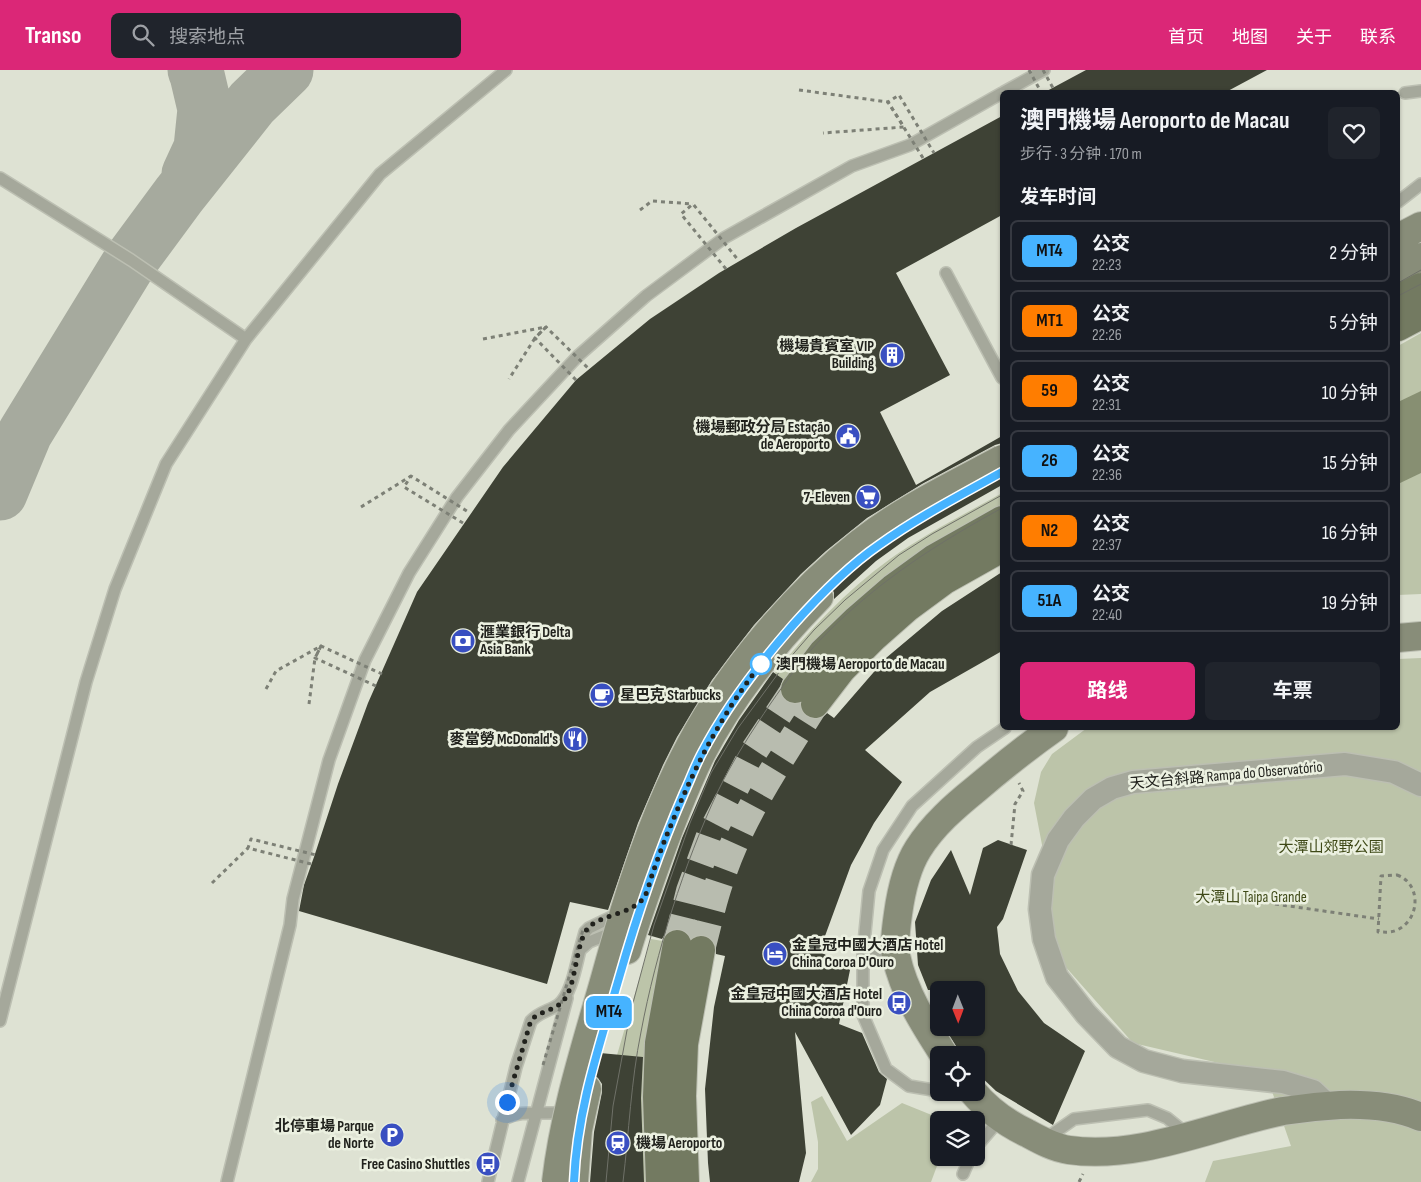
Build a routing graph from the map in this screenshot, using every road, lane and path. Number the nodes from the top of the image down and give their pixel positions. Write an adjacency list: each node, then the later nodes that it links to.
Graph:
1 (506, 70): 34 (lane)
2 (1029, 70): 7 (path, bridge)
3 (1044, 70): 4 (path, bridge); 6 (lane)
4 (1053, 88)
5 (799, 90): 11 (path)
6 (1008, 90)
7 (1040, 90)
8 (1421, 91): 9 (lane)
9 (1405, 93)
10 (1000, 95): 91 (lane)
11 (888, 102): 12 (path, bridge); 14 (path, bridge)
12 (904, 127): 13 (path); 15 (path, bridge)
13 (823, 133)
14 (934, 153)
15 (923, 158)
16 (0, 178): 34 (lane)
17 (1421, 184): 18 (lane)
18 (1400, 200)
19 (693, 204): 20 (path); 24 (path, bridge); 26 (path, bridge)
20 (640, 210)
21 (1421, 226): 22 (street)
22 (1400, 237)
23 (1421, 257): 25 (street)
24 (739, 261)
25 (1400, 269)
26 (726, 270)
27 (946, 273): 37 (lane)
28 (1421, 287): 29 (main road)
29 (1400, 298)
30 (1421, 315): 32 (main road)
31 (546, 327): 33 (path, bridge); 35 (path); 36 (path, bridge)
32 (1400, 327)
33 (535, 338): 38 (path); 39 (path, bridge)
34 (246, 339): 74 (lane)
35 (483, 339)
36 (589, 369)
37 (1000, 373)
38 (509, 379)
39 (576, 380)
40 (1000, 460): 94 (street, bridge)
41 (1000, 473): 65 (street)
42 (411, 476): 43 (path); 44 (path, bridge); 46 (path, bridge)
43 (361, 507)
44 (470, 513)
45 (1000, 521): 47 (main road)
46 (463, 524)
47 (1000, 549)
48 (1421, 636): 49 (street)
49 (1400, 638)
50 (321, 646): 51 (path, bridge); 52 (path, bridge); 54 (path)
51 (315, 658): 53 (path, bridge); 55 (path)
52 (382, 674)
53 (376, 686)
54 (266, 689)
55 (309, 704)
56 (1002, 730): 71 (lane)
57 (1051, 730): 72 (street)
58 (1421, 785): 80 (street, 天文台斜路 Rampa do Observatório)
59 (1014, 816): 60 (path)
60 (1011, 845)
61 (248, 848): 62 (path, bridge); 63 (path, bridge); 64 (path)
62 (316, 855)
63 (311, 864)
64 (212, 883)
65 (644, 897): 68 (street); 70 (lane)
66 (1275, 904): 67 (path)
67 (1379, 919): 67 (path)
68 (635, 922): 70 (lane); 79 (street)
69 (596, 933): 76 (path, bridge)
70 (580, 950): 73 (lane)
71 (863, 953): 72 (lane); 77 (lane)
72 (896, 956): 75 (street)
73 (568, 992): 81 (lane); 84 (lane)
74 (0, 1021)
75 (938, 1046)
76 (544, 1065)
77 (930, 1090)
78 (980, 1101): 83 (street)
79 (583, 1103): 81 (lane); 95 (street)
80 (1329, 1106): 82 (street); 85 (street)
81 (537, 1112): 84 (lane); 93 (lane)
82 (1421, 1117)
83 (1001, 1118): 86 (lane); 87 (street)
84 (502, 1120): 92 (lane)
85 (1188, 1136): 87 (street); 87 (lane)
86 (985, 1137)
87 (1042, 1141)
88 (966, 1166): 89 (lane)
89 (963, 1174)
90 (1083, 1175): 98 (path)
91 (228, 1182)
92 (488, 1182)
93 (518, 1182)
94 (556, 1182)
95 (574, 1182)
96 (660, 1182): 97 (main road)
97 (685, 1182)
98 (1079, 1182)

